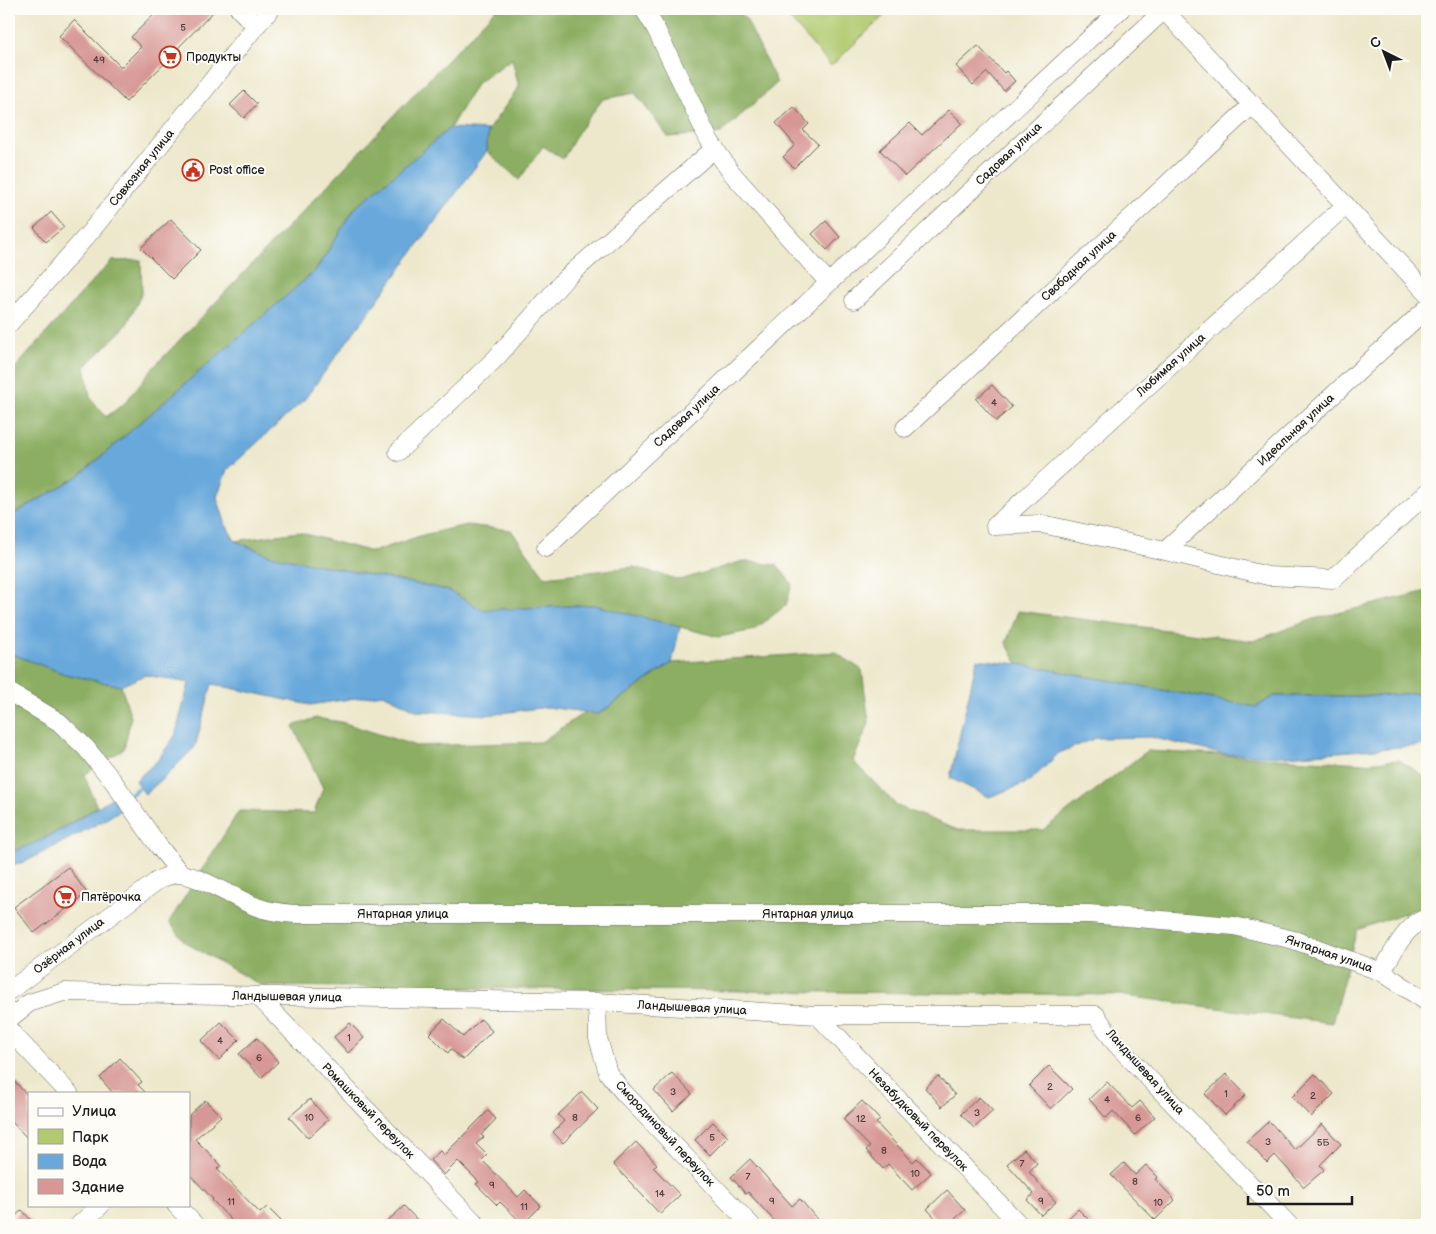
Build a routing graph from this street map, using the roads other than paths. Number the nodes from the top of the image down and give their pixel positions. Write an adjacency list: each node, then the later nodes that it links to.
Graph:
1 (239, 9): 6 (street)
2 (271, 9): 6 (street, Совхозная улица)
3 (644, 9): 8 (street)
4 (1121, 9): 10 (street, Садовая улица)
5 (1163, 9): 7 (street); 12 (street, Садовая улица)
6 (256, 26): 14 (street, Совхозная улица)
7 (1253, 104): 9 (street); 15 (street, Свободная улица)
8 (715, 148): 10 (street); 16 (street)
9 (1346, 204): 11 (street); 19 (street, Любимая улица)
10 (828, 283): 18 (street, Садовая улица)
11 (1427, 293)
12 (854, 300)
13 (1427, 308): 19 (street, Идеальная улица)
14 (9, 324)
15 (906, 428)
16 (398, 452)
17 (1427, 493): 19 (street)
18 (546, 548)
19 (1165, 551)
20 (9, 692): 21 (street)
21 (180, 874): 23 (street, Янтарная улица); 24 (street, Озёрная улица)
22 (1427, 918): 23 (street)
23 (1382, 972): 27 (street, Янтарная улица)
24 (9, 991)
25 (259, 997): 26 (street, Ландышевая улица); 29 (street, Ландышевая улица); 36 (street, Ромашковый переулок)
26 (597, 1002): 28 (street, Ландышевая улица); 37 (street, Смородиновый переулок)
27 (1427, 1002)
28 (817, 1015): 38 (street, Незабудковый переулок); 39 (street, Ландышевая улица)
29 (9, 1018)
30 (9, 1030): 31 (street)
31 (68, 1092)
32 (100, 1206): 34 (street)
33 (177, 1206): 35 (street)
34 (79, 1225)
35 (195, 1225)
36 (477, 1225)
37 (751, 1225)
38 (1020, 1225)
39 (1289, 1225)

